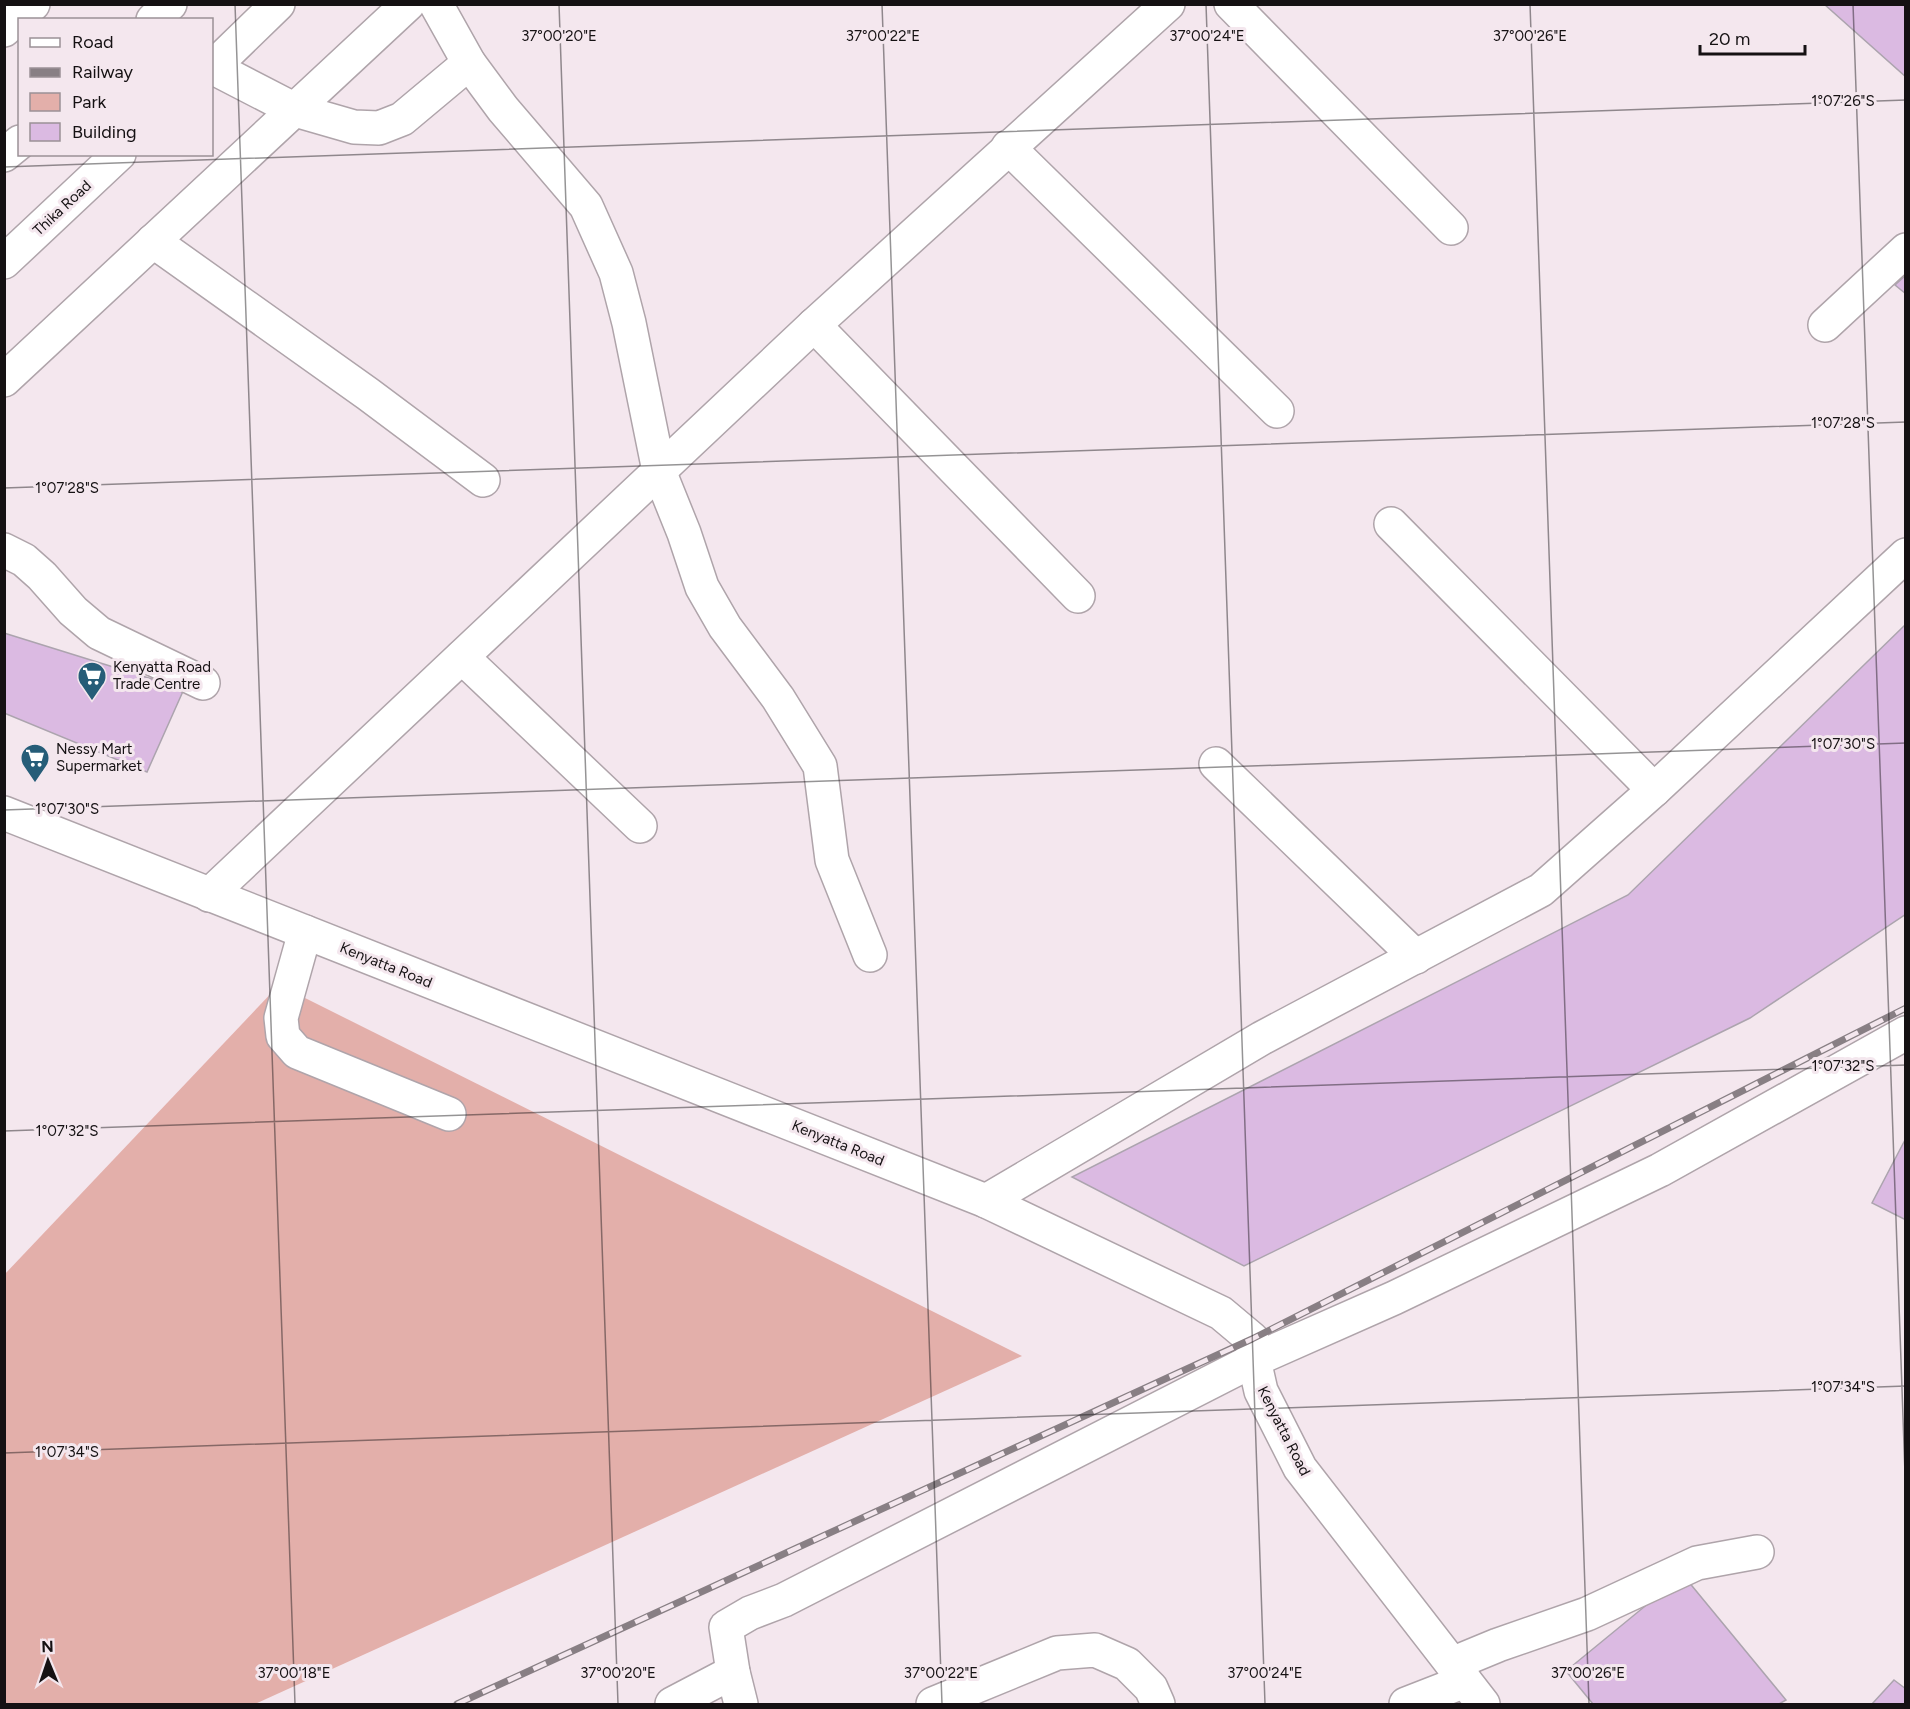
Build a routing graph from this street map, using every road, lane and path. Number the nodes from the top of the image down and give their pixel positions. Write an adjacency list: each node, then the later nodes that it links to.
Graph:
1 (33, 4): 9 (main road)
2 (170, 4): 8 (main road)
3 (278, 4): 11 (main road)
4 (408, 4): 13 (main road)
5 (436, 4): 10 (main road)
6 (1168, 4): 15 (main road)
7 (1231, 4): 18 (main road)
8 (155, 18)
9 (4, 30)
10 (469, 63): 13 (main road); 26 (main road)
11 (213, 66)
12 (213, 68): 13 (main road)
13 (295, 110): 19 (main road)
14 (18, 144): 16 (main road)
15 (1008, 147): 22 (main road); 25 (main road)
16 (4, 155)
17 (117, 156): 21 (main road, Thika Road)
18 (1451, 228)
19 (153, 242): 24 (main road); 27 (main road)
20 (1905, 250): 23 (main road)
21 (4, 262)
22 (814, 325): 26 (main road); 31 (main road)
23 (1825, 325)
24 (4, 380)
25 (1277, 411)
26 (659, 471): 32 (main road); 40 (main road)
27 (483, 480)
28 (1391, 524): 35 (main road)
29 (4, 550): 33 (main road)
30 (1905, 555): 35 (main road)
31 (1078, 596)
32 (462, 657): 37 (main road); 38 (main road)
33 (203, 683)
34 (1216, 764): 41 (main road)
35 (1654, 790): 41 (main road)
36 (4, 813): 38 (main road, Kenyatta Road)
37 (640, 826)
38 (208, 895): 39 (main road, Kenyatta Road)
39 (305, 932): 43 (main road); 44 (main road, Kenyatta Road)
40 (870, 955)
41 (1416, 957): 44 (main road)
42 (1905, 1033): 45 (main road)
43 (449, 1114)
44 (986, 1201): 45 (main road, Kenyatta Road)
45 (1254, 1360): 47 (main road); 48 (main road, Kenyatta Road)
46 (1757, 1552): 48 (main road)
47 (733, 1672): 49 (main road); 50 (main road)
48 (1466, 1683): 53 (main road)
49 (672, 1704)
50 (741, 1704)
51 (933, 1704): 52 (main road)
52 (1158, 1704)
53 (1406, 1704)

